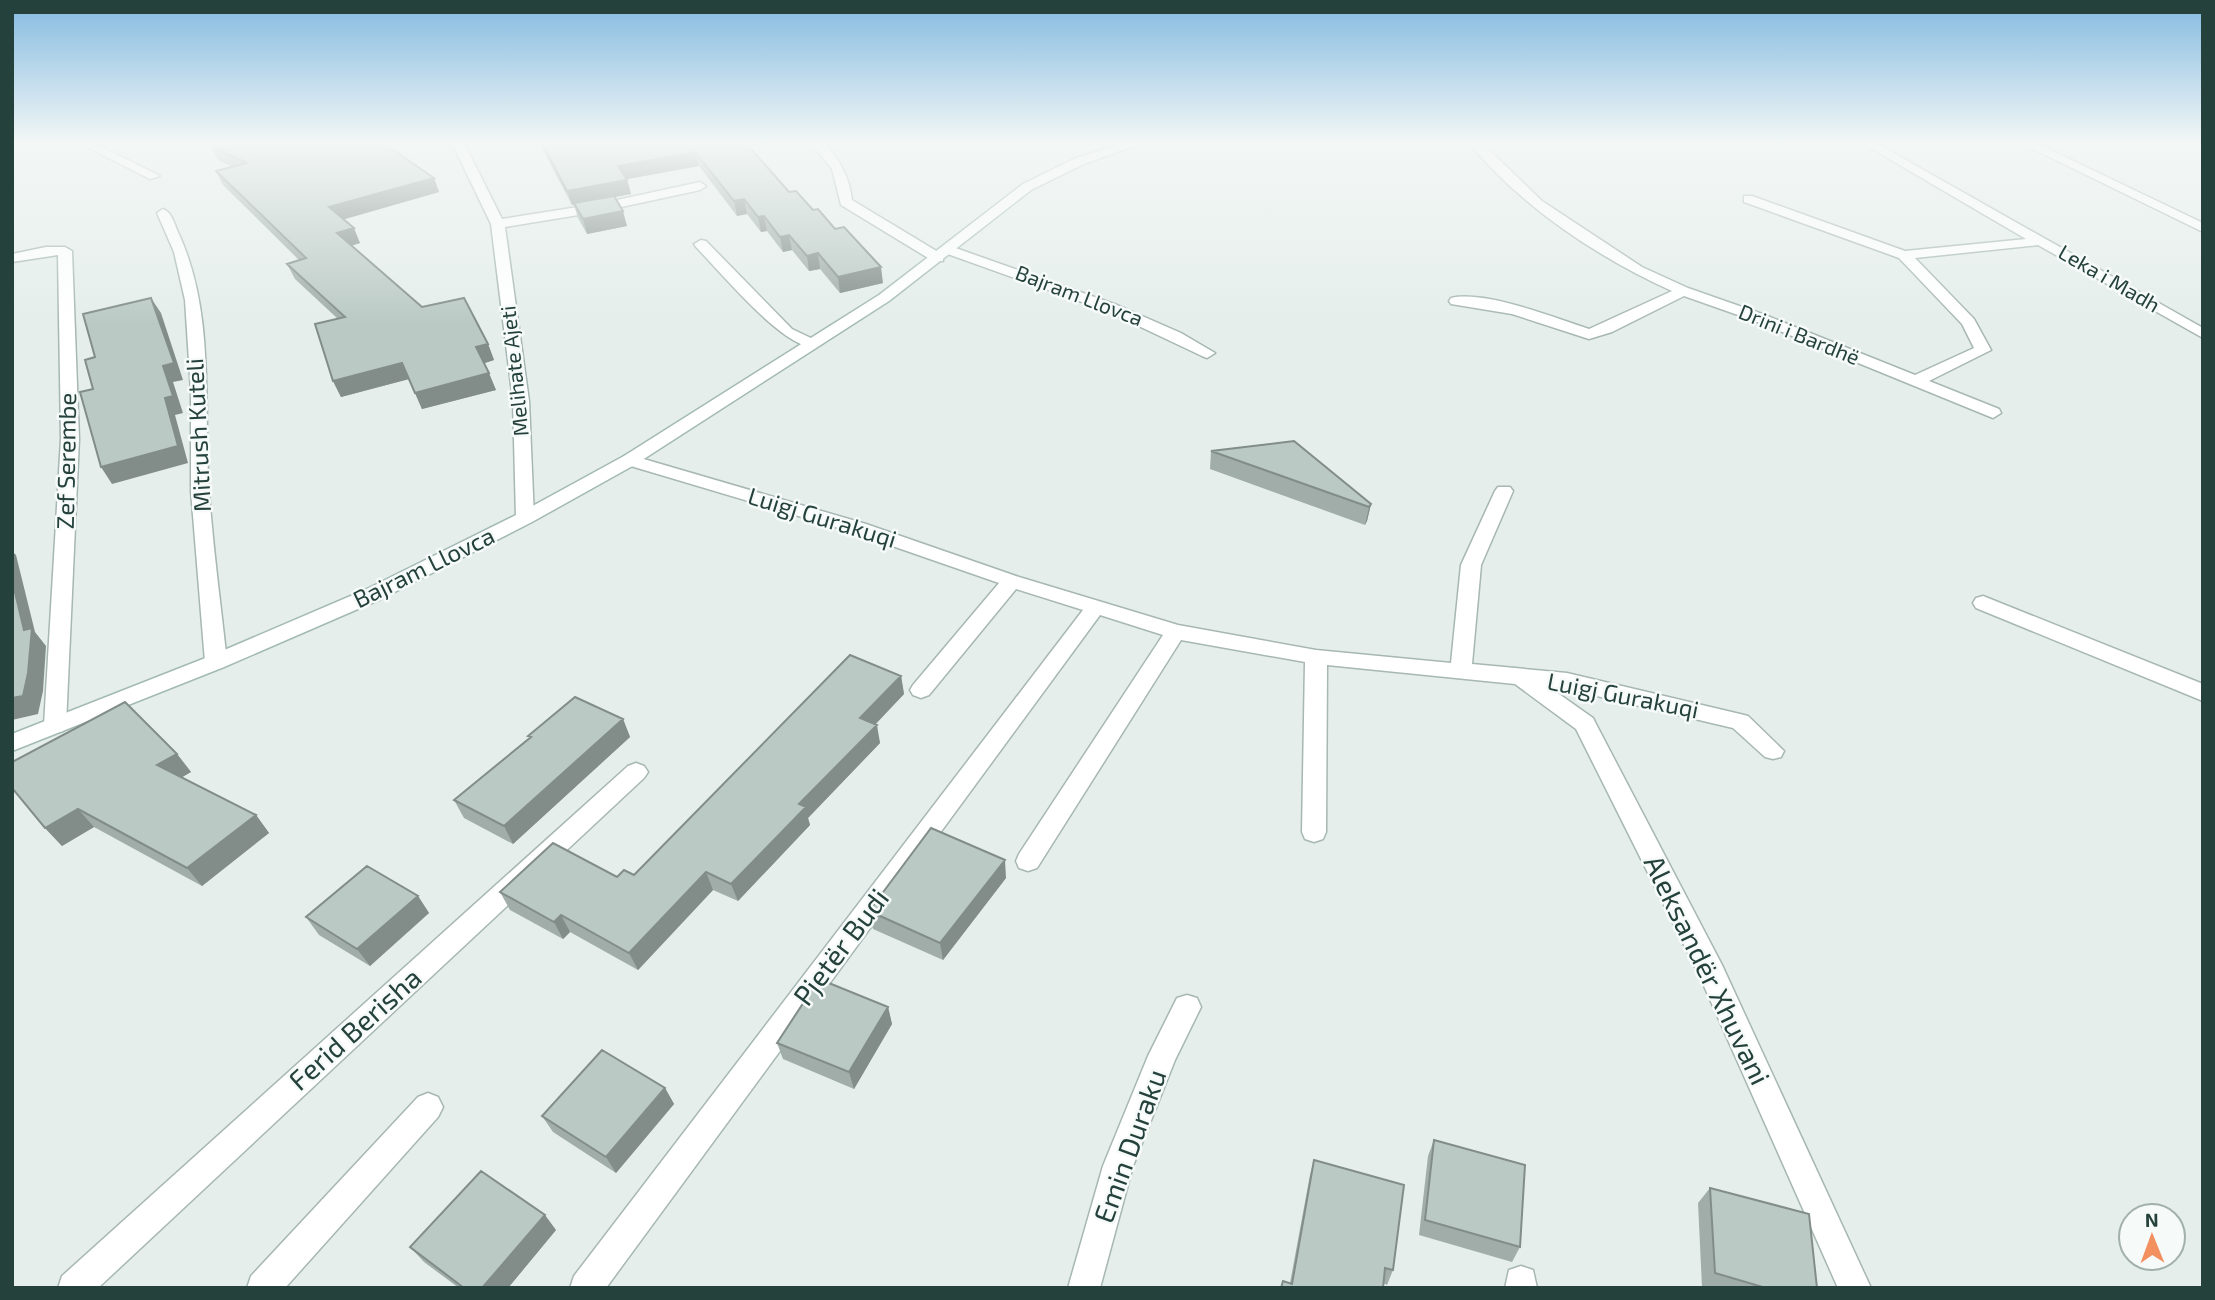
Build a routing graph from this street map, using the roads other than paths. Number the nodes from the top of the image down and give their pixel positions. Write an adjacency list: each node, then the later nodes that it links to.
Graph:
1 (488, 204): 10 (street, Melihate Ajeti)
2 (618, 204): 10 (street)
3 (849, 204): 14 (street)
4 (1006, 204): 14 (street, Bajram Llovca)
5 (1537, 204): 17 (street, Drini i Bardhë)
6 (1758, 204): 15 (street)
7 (1976, 204): 12 (street, Leka i Madh)
8 (2153, 204): 11 (street)
9 (163, 213): 32 (street, Mitrush Kuteli)
10 (498, 224): 26 (street, Melihate Ajeti)
11 (2203, 228)
12 (2042, 241): 15 (street); 19 (street, Leka i Madh)
13 (701, 244): 20 (street)
14 (943, 253): 20 (street, Bajram Llovca); 21 (street, Bajram Llovca)
15 (1904, 255): 22 (street)
16 (12, 258): 37 (street, Zef Serembe)
17 (1684, 291): 18 (street); 22 (street, Drini i Bardhë)
18 (1456, 302)
19 (2203, 334)
20 (810, 343): 24 (street, Bajram Llovca)
21 (1207, 353)
22 (1914, 381): 23 (street, Drini i Bardhë)
23 (1993, 413)
24 (630, 460): 26 (street, Bajram Llovca); 27 (street, Luigj Gurakuqi)
25 (1504, 491): 33 (street)
26 (525, 518): 32 (street, Bajram Llovca)
27 (1012, 581): 29 (street, Luigj Gurakuqi); 35 (street)
28 (1983, 603): 36 (street)
29 (1096, 607): 30 (street, Luigj Gurakuqi); 47 (street, Pjetër Budi)
30 (1176, 632): 31 (street, Luigj Gurakuqi); 42 (street)
31 (1317, 657): 33 (street, Luigj Gurakuqi); 41 (street)
32 (216, 662): 37 (street, Bajram Llovca)
33 (1461, 670): 34 (street, Luigj Gurakuqi)
34 (1523, 678): 39 (street, Luigj Gurakuqi); 49 (street, Aleksandër Xhuvani)
35 (921, 690)
36 (2203, 693)
37 (55, 725): 38 (street, Bajram Llovca)
38 (12, 743)
39 (1773, 751)
40 (636, 772): 45 (street, Ferid Berisha)
41 (1314, 832)
42 (1028, 861)
43 (1187, 1007): 48 (street, Emin Duraku)
44 (428, 1107): 46 (street)
45 (74, 1288)
46 (263, 1288)
47 (586, 1288)
48 (1084, 1288)
49 (1855, 1288)

